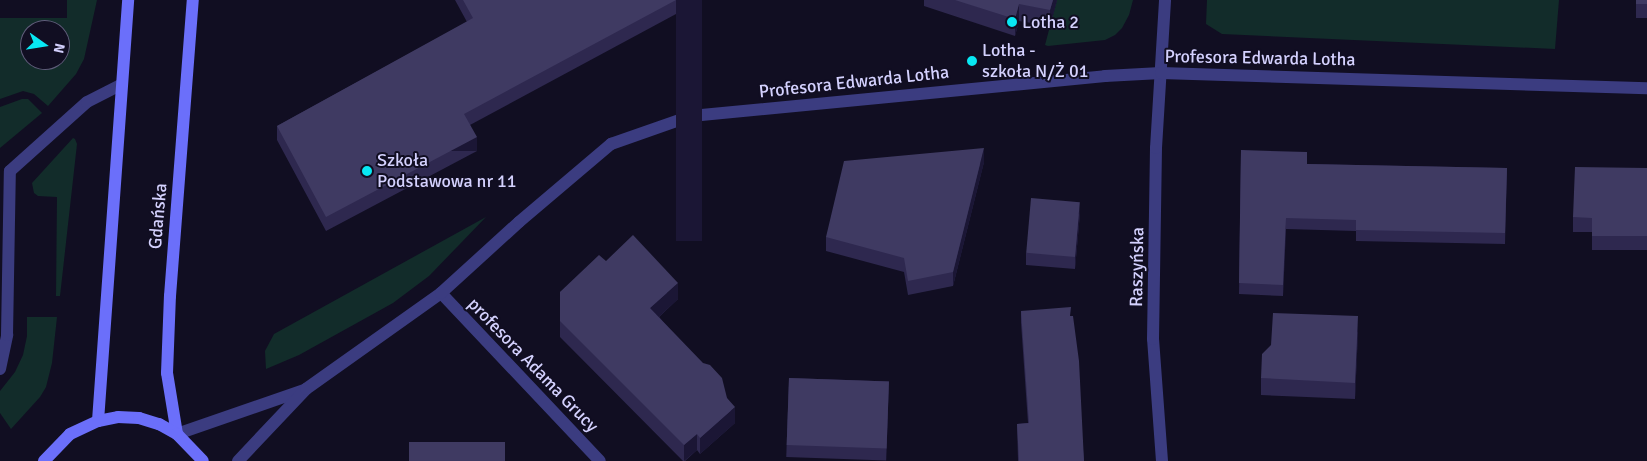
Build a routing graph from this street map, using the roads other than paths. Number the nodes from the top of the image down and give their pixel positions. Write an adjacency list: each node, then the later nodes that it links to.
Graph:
1 (128, 0): 5 (main road)
2 (193, 0): 15 (main road, Gdańska)
3 (1165, 0): 4 (street, Raszyńska)
4 (1161, 73): 6 (street, Profesora Edwarda Lotha); 9 (street, Profesora Edwarda Lotha); 20 (street, Raszyńska)
5 (121, 85): 7 (street); 14 (main road)
6 (1647, 88)
7 (5, 231): 8 (street)
8 (5, 262): 10 (street)
9 (441, 293): 13 (street, Profesora Edwarda Lotha); 19 (street, profesora Adama Grucy)
10 (4, 299): 11 (street)
11 (4, 335): 12 (street)
12 (0, 369)
13 (306, 389): 15 (street, Profesora Edwarda Lotha); 18 (street, Profesora Edwarda Lotha)
14 (98, 421): 15 (main road); 16 (main road)
15 (177, 434): 17 (main road)
16 (44, 461)
17 (203, 461)
18 (238, 461)
19 (600, 461)
20 (1162, 461)

